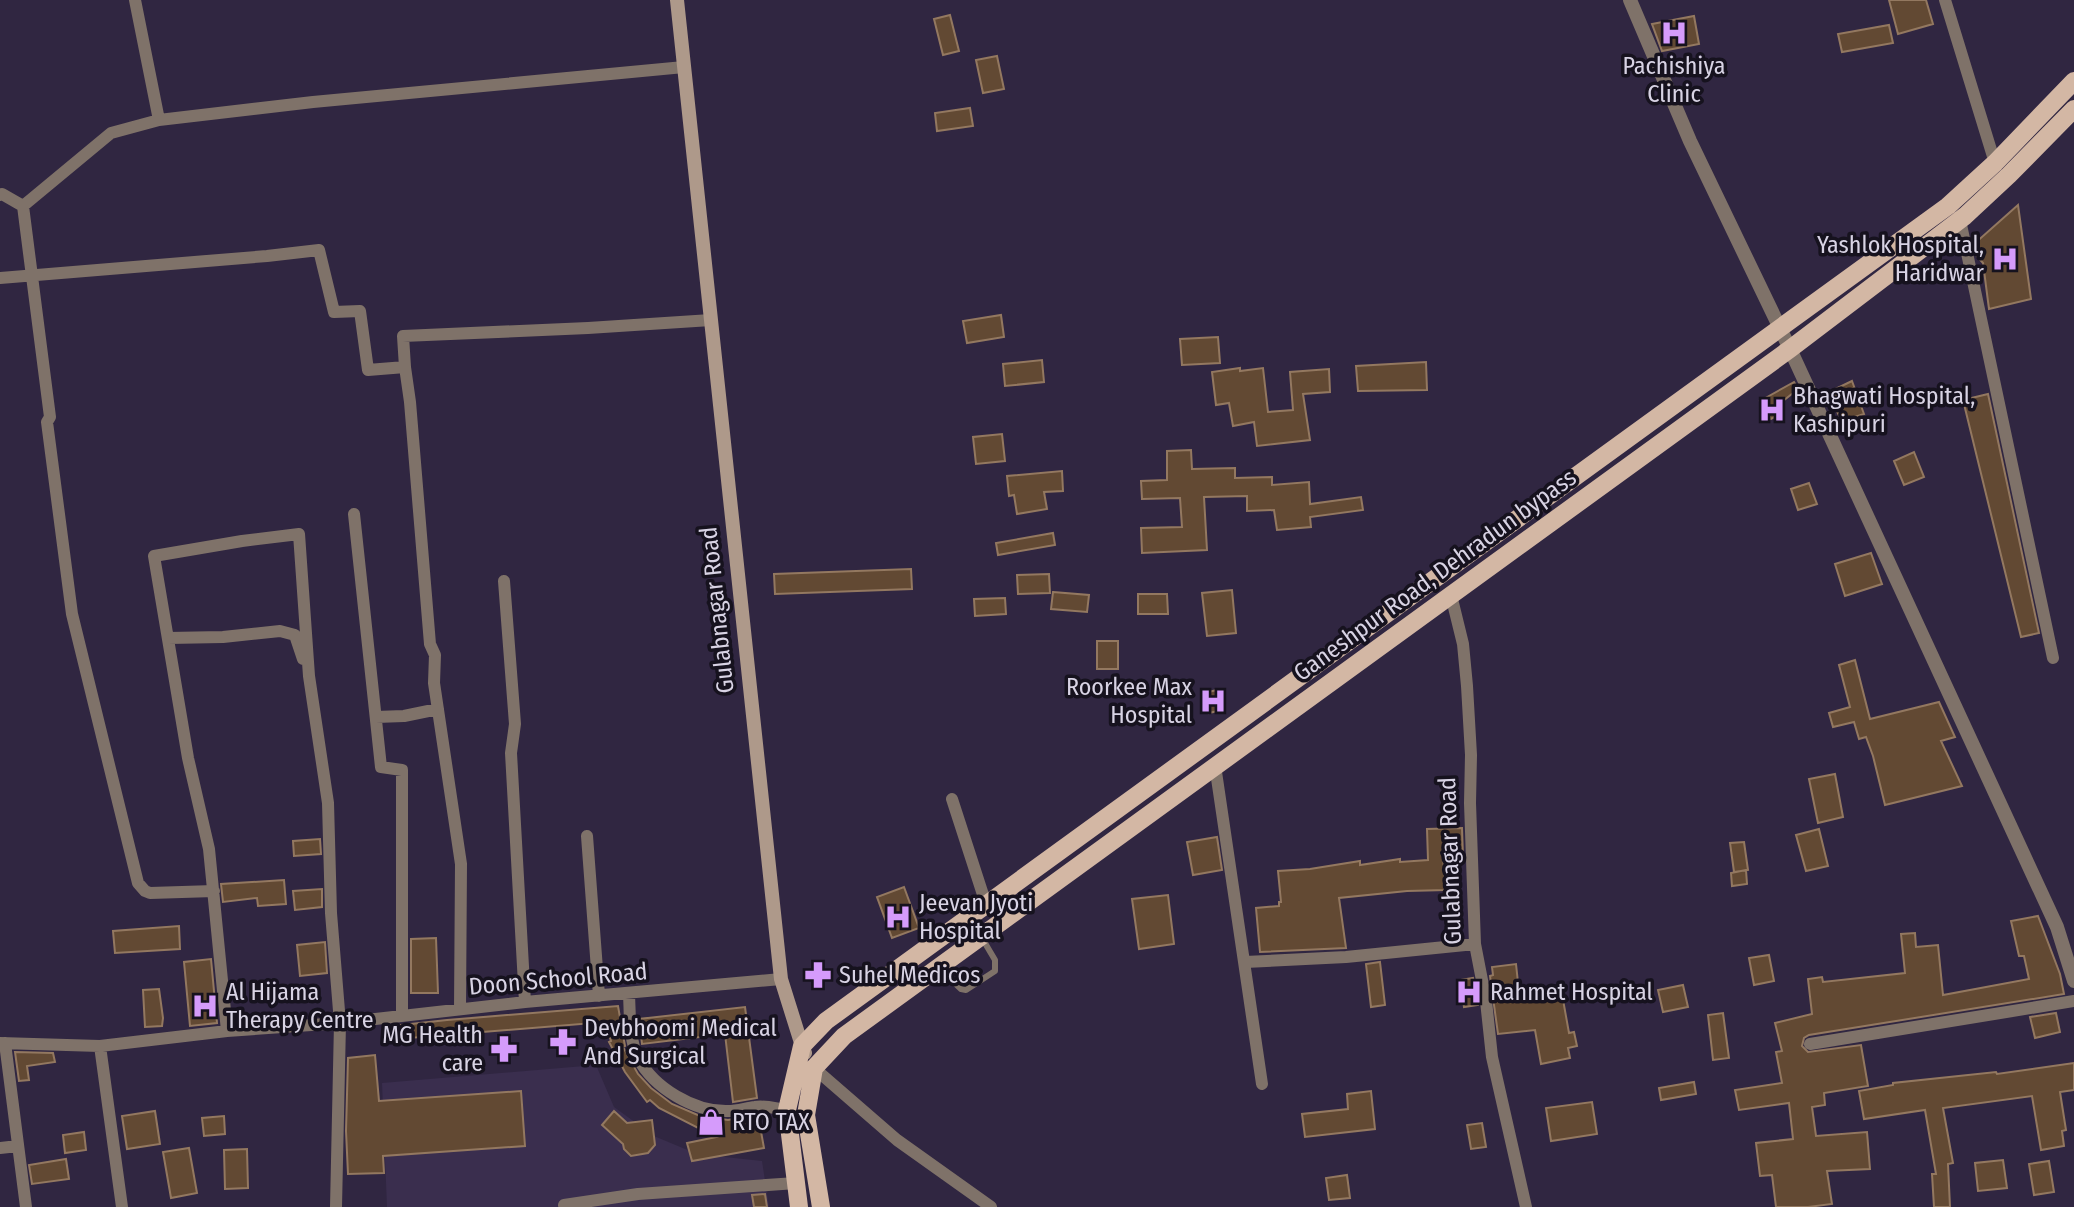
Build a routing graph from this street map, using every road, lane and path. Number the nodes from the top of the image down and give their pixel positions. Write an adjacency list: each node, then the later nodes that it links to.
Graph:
1 (135, 0): 8 (street)
2 (677, 0): 5 (main road, Gulabnagar Road)
3 (1630, 0): 16 (street)
4 (1945, 0): 9 (street)
5 (684, 67): 8 (street); 15 (main road, Gulabnagar Road)
6 (2074, 80): 9 (main road)
7 (2074, 108): 12 (main road, Ganeshpur Road, Dehradun bypass)
8 (159, 120): 11 (street)
9 (1995, 163): 16 (main road)
10 (0, 195): 11 (street)
11 (23, 206): 13 (street)
12 (1960, 220): 17 (main road, Ganeshpur Road, Dehradun bypass); 23 (street)
13 (32, 275): 14 (street); 18 (street); 30 (street)
14 (0, 278)
15 (711, 320): 18 (street); 36 (main road, Gulabnagar Road)
16 (1780, 329): 17 (street); 31 (main road)
17 (1790, 349): 21 (main road, Ganeshpur Road, Dehradun bypass); 37 (street)
18 (405, 367): 25 (street)
19 (354, 514): 26 (street)
20 (504, 581): 41 (street)
21 (1451, 594): 27 (main road, Ganeshpur Road, Dehradun bypass); 33 (street, Gulabnagar Road)
22 (168, 638): 24 (street); 24 (street); 30 (street)
23 (2053, 657)
24 (309, 676): 44 (street)
25 (438, 709): 26 (street); 42 (street)
26 (376, 717): 43 (street)
27 (1216, 765): 32 (main road, Ganeshpur Road, Dehradun bypass); 34 (street)
28 (952, 799): 31 (street)
29 (587, 836): 39 (street)
30 (214, 891): 45 (street)
31 (986, 904): 49 (main road)
32 (981, 936): 35 (main road, Ganeshpur Road, Dehradun bypass); 35 (lane)
33 (1475, 944): 34 (street); 63 (street, Gulabnagar Road)
34 (1245, 962): 51 (street)
35 (939, 967): 50 (main road, Ganeshpur Road, Dehradun bypass)
36 (780, 979): 38 (street, Doon School Road); 49 (main road, Gulabnagar Road)
37 (2074, 981)
38 (629, 993): 39 (street, Doon School Road); 52 (street)
39 (599, 996): 41 (street, Doon School Road)
40 (2074, 1001): 47 (street)
41 (525, 1002): 42 (street, Doon School Road)
42 (460, 1009): 43 (street, Doon School Road)
43 (402, 1016): 44 (street, Doon School Road)
44 (340, 1023): 45 (street, Doon School Road); 59 (street)
45 (227, 1031): 48 (street, Doon School Road)
46 (2, 1043): 48 (street, Doon School Road); 53 (street)
47 (1811, 1044)
48 (100, 1046): 58 (street)
49 (802, 1046): 50 (main road, Gulabnagar Road); 52 (main road)
50 (814, 1068): 61 (main road); 62 (street)
51 (1262, 1084)
52 (787, 1110): 55 (main road)
53 (18, 1146): 54 (street); 57 (street)
54 (0, 1148)
55 (796, 1183): 56 (street); 60 (main road)
56 (564, 1205)
57 (26, 1207)
58 (122, 1207)
59 (336, 1207)
60 (799, 1207)
61 (821, 1207)
62 (991, 1207)
63 (1526, 1207)

